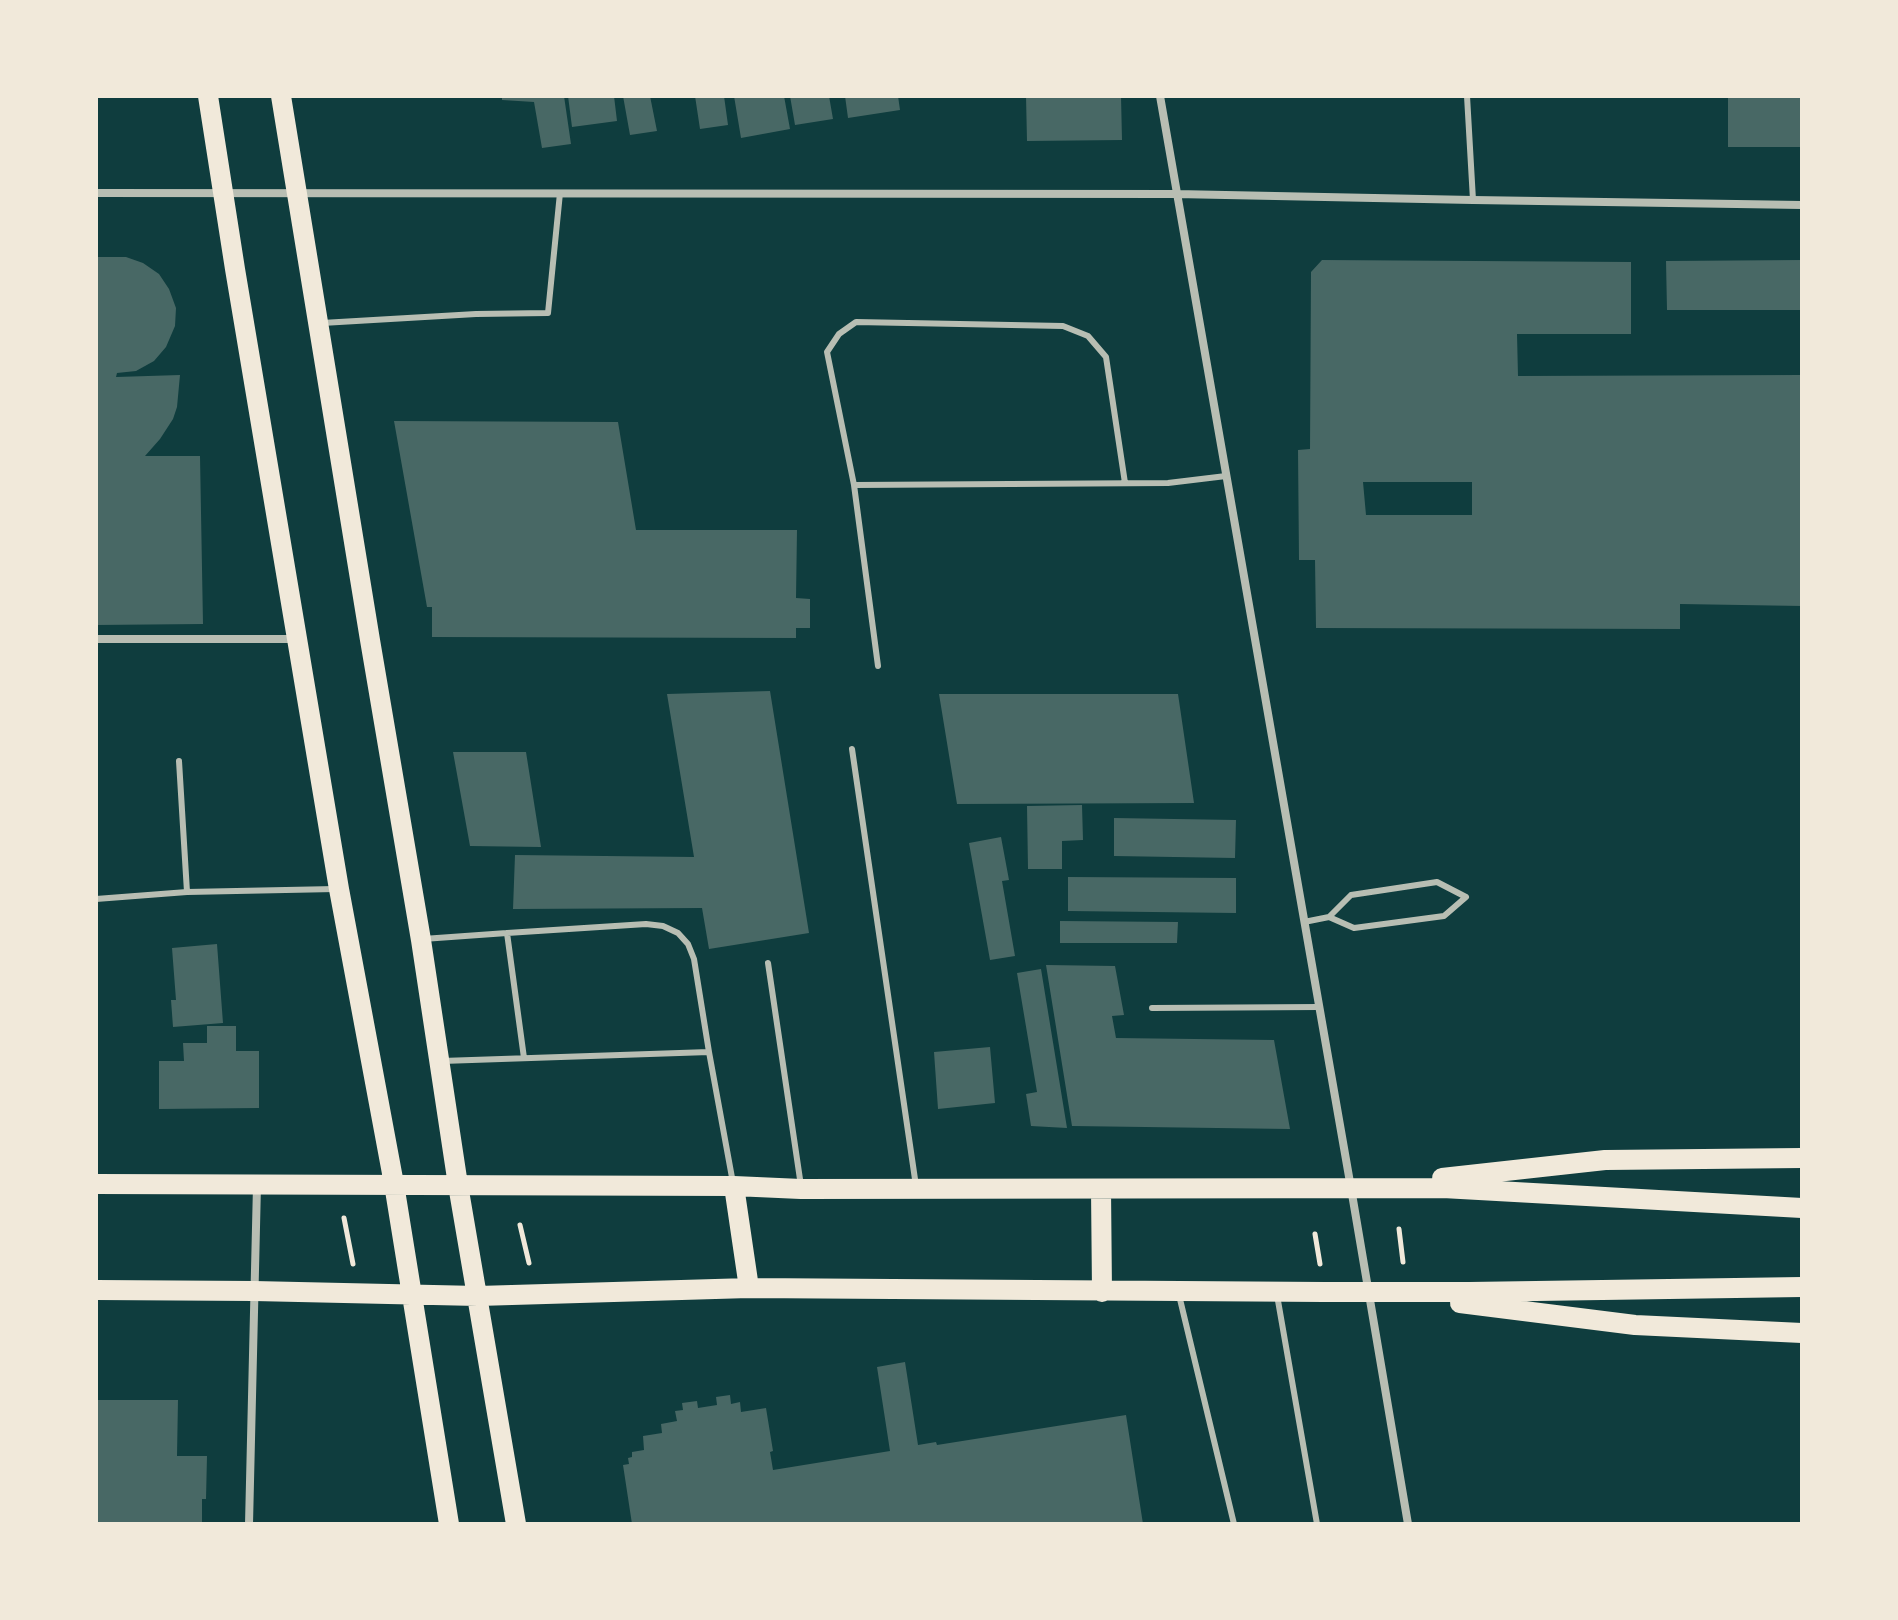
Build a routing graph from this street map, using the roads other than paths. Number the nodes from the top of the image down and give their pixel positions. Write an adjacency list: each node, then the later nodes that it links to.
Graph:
1 (208, 96): 6 (main road)
2 (281, 96): 7 (main road)
3 (1160, 96): 9 (street)
4 (1467, 96): 10 (lane)
5 (96, 193): 6 (street)
6 (223, 193): 7 (street); 17 (main road)
7 (297, 193): 8 (street); 12 (main road)
8 (560, 193): 9 (street); 12 (lane)
9 (1176, 194): 10 (street); 13 (street)
10 (1473, 200): 11 (street)
11 (1802, 205)
12 (318, 323): 27 (main road)
13 (1226, 476): 14 (lane); 25 (street)
14 (1125, 483): 15 (lane); 15 (lane)
15 (854, 485): 18 (lane)
16 (96, 639): 17 (street)
17 (297, 639): 21 (main road)
18 (878, 666)
19 (852, 749): 42 (lane)
20 (179, 761): 22 (lane)
21 (339, 889): 22 (lane); 37 (main road)
22 (187, 892): 23 (lane)
23 (96, 899)
24 (1329, 917): 24 (lane); 25 (lane)
25 (1304, 922): 29 (street)
26 (507, 933): 27 (lane); 31 (lane); 32 (lane)
27 (421, 940): 33 (main road)
28 (768, 963): 41 (lane)
29 (1319, 1007): 30 (lane); 40 (street)
30 (1152, 1008)
31 (709, 1052): 32 (lane); 39 (lane)
32 (524, 1058): 33 (lane)
33 (439, 1061): 38 (main road)
34 (1802, 1158): 40 (main road)
35 (257, 1183): 36 (main road); 37 (main road); 48 (street)
36 (96, 1184)
37 (394, 1184): 38 (main road); 53 (main road)
38 (458, 1185): 39 (main road); 54 (main road)
39 (734, 1186): 41 (main road); 46 (main road)
40 (1351, 1188): 43 (main road); 44 (main road); 52 (street)
41 (801, 1189): 42 (main road)
42 (916, 1189): 43 (main road)
43 (1101, 1189): 49 (main road)
44 (1802, 1208)
45 (1802, 1287): 52 (main road)
46 (749, 1288): 49 (main road); 54 (main road)
47 (96, 1290): 48 (main road)
48 (254, 1291): 53 (main road); 56 (street)
49 (1102, 1292): 50 (main road)
50 (1178, 1292): 51 (main road); 59 (lane)
51 (1276, 1292): 52 (main road); 60 (lane)
52 (1369, 1292): 55 (main road); 61 (street)
53 (411, 1295): 54 (main road); 57 (main road)
54 (478, 1296): 58 (main road)
55 (1802, 1333)
56 (249, 1524)
57 (449, 1524)
58 (516, 1524)
59 (1234, 1524)
60 (1317, 1524)
61 (1408, 1524)

